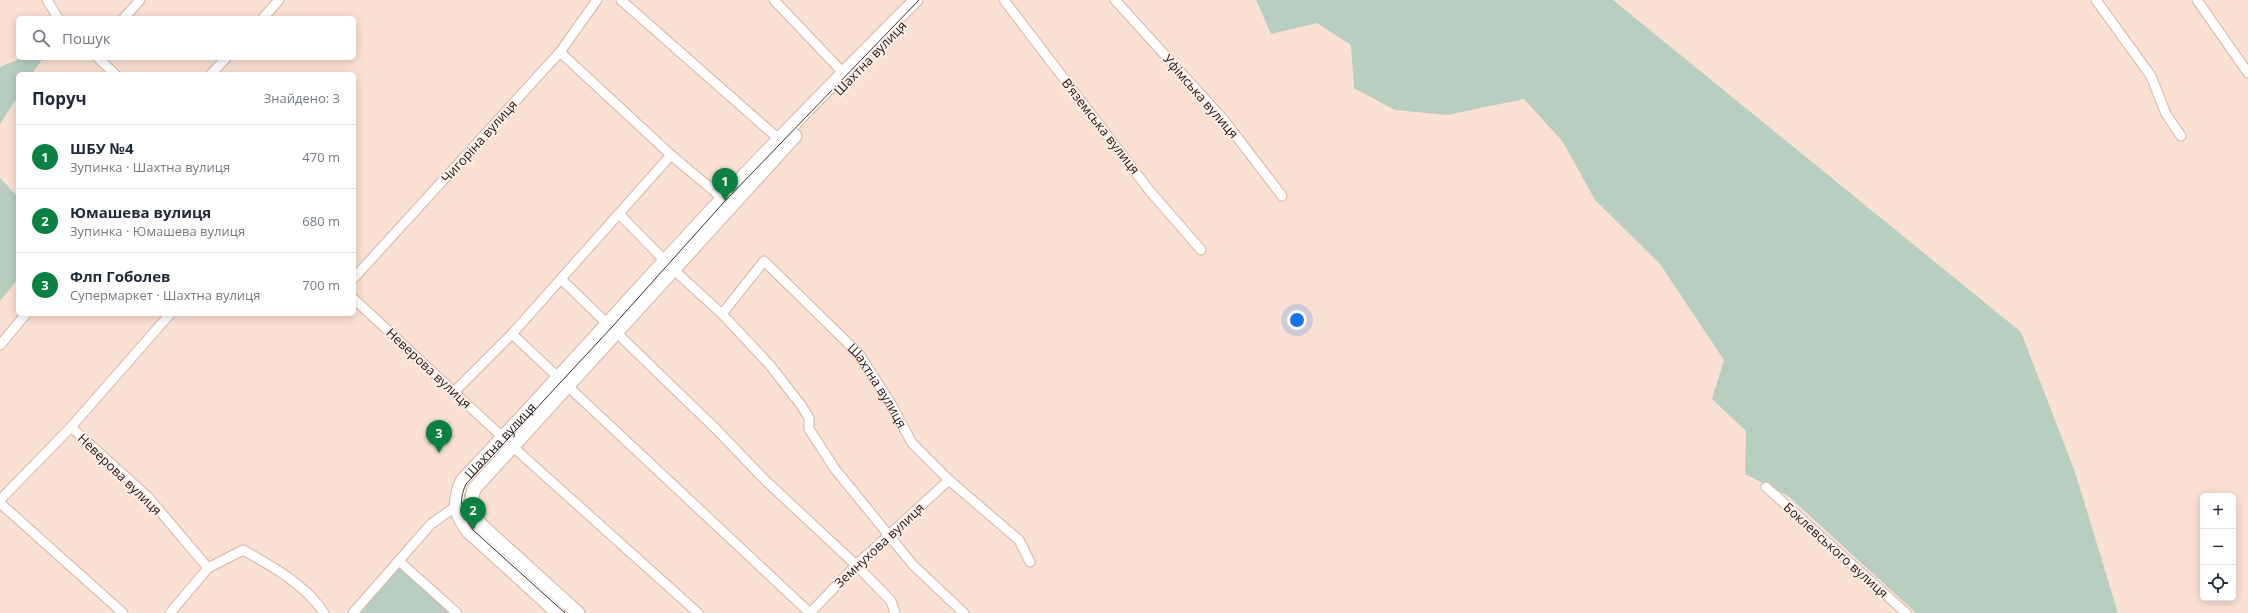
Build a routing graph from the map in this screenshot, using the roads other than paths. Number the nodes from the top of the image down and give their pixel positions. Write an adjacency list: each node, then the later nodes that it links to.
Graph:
1 (47, 0): 13 (street)
2 (140, 0): 14 (street)
3 (280, 0): 15 (street)
4 (597, 0): 16 (street, Чигоріна вулиця)
5 (621, 0): 24 (street)
6 (774, 0): 22 (street)
7 (916, 0): 22 (main road, Шахтна вулиця)
8 (927, 0): 22 (main road, Шахтна вулиця)
9 (1004, 0): 29 (street, В’яземська вулиця)
10 (1115, 0): 26 (street, Уфімська вулиця)
11 (2096, 0): 23 (street)
12 (2197, 0): 21 (street)
13 (57, 16)
14 (126, 16)
15 (265, 16)
16 (560, 52): 25 (street); 31 (street, Чигоріна вулиця)
17 (100, 60): 19 (street)
18 (224, 60): 20 (street)
19 (113, 72)
20 (213, 72)
21 (2248, 73)
22 (846, 77): 24 (main road, Шахтна вулиця); 27 (main road, Шахтна вулиця)
23 (2181, 136)
24 (780, 140): 27 (main road, Шахтна вулиця)
25 (671, 155): 27 (street); 28 (street)
26 (1282, 196)
27 (727, 202): 30 (main road, Шахтна вулиця)
28 (619, 214): 30 (street); 32 (street)
29 (1201, 250)
30 (670, 265): 34 (street); 37 (main road, Шахтна вулиця)
31 (356, 276)
32 (561, 279): 37 (street); 38 (street)
33 (356, 301): 42 (street, Неверова вулиця)
34 (722, 314): 45 (street, Шахтна вулиця); 49 (street)
35 (24, 316): 39 (street)
36 (168, 316): 43 (street, Неверова вулиця)
37 (613, 329): 40 (main road, Шахтна вулиця); 41 (main road, Шахтна вулиця); 52 (street)
38 (512, 334): 40 (street); 42 (street)
39 (0, 344)
40 (557, 377): 41 (street); 44 (main road, Шахтна вулиця)
41 (568, 387): 44 (main road, Шахтна вулиця); 62 (street)
42 (454, 392): 44 (street, Неверова вулиця)
43 (71, 427): 47 (street, Неверова вулиця); 53 (street, Неверова вулиця)
44 (508, 442): 48 (main road, Шахтна вулиця); 60 (main road, Шахтна вулиця); 61 (street, Неверова вулиця)
45 (949, 480): 49 (street, Земнухова вулиця); 51 (street, Шахтна вулиця)
46 (1766, 487): 65 (street, Боклевського вулиця)
47 (0, 501): 54 (street, Неверова вулиця)
48 (455, 507): 50 (street); 59 (main road)
49 (888, 535): 52 (street, Земнухова вулиця); 64 (street)
50 (399, 560): 57 (street); 58 (street)
51 (1030, 562)
52 (856, 565): 62 (street, Земнухова вулиця); 63 (street)
53 (208, 568): 55 (street); 56 (street)
54 (123, 613)
55 (170, 613)
56 (324, 613)
57 (353, 613)
58 (457, 613)
59 (558, 613)
60 (578, 613)
61 (698, 613)
62 (810, 613)
63 (894, 613)
64 (964, 613)
65 (1906, 613)

